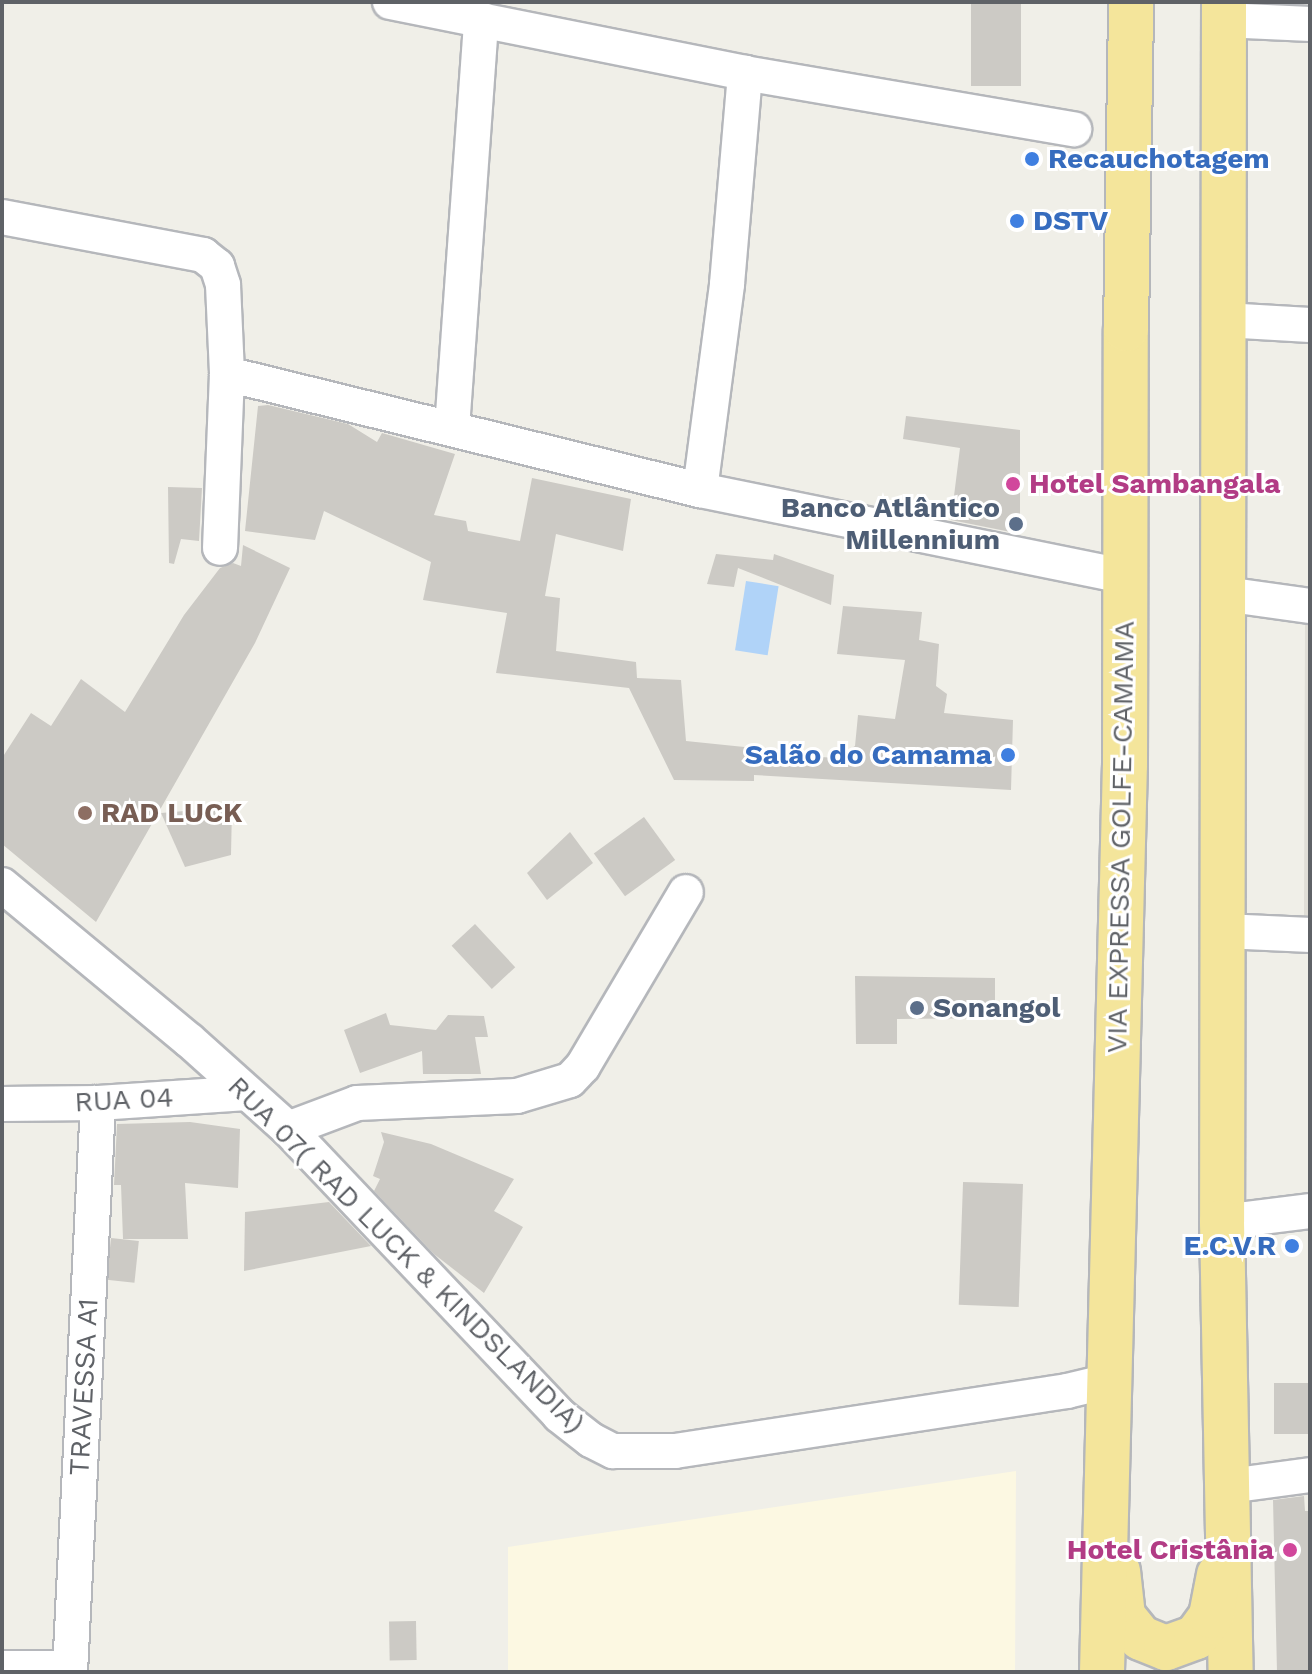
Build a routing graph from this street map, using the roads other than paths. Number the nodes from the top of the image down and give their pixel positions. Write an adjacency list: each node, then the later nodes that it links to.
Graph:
1 (390, 2): 4 (street)
2 (1131, 2): 15 (highway, VIA EXPRESSA GOLFE-CAMAMA)
3 (1223, 11): 5 (street); 9 (highway)
4 (481, 19): 6 (street); 12 (street)
5 (1310, 24)
6 (745, 73): 7 (street); 13 (street)
7 (1074, 129)
8 (2, 217): 11 (street)
9 (1224, 320): 10 (street); 16 (highway)
10 (1310, 325)
11 (227, 374): 12 (street); 14 (street)
12 (452, 428): 13 (street)
13 (700, 490): 15 (street)
14 (220, 548)
15 (1124, 576): 28 (highway, VIA EXPRESSA GOLFE-CAMAMA)
16 (1224, 594): 17 (street); 20 (highway)
17 (1310, 606)
18 (2, 885): 22 (street, RUA 07( RAD LUCK & KINDSLANDIA))
19 (686, 892): 25 (street)
20 (1224, 931): 21 (street); 27 (highway)
21 (1310, 935)
22 (247, 1093): 23 (street, RUA 04); 25 (street, RUA 07( RAD LUCK & KINDSLANDIA))
23 (98, 1103): 24 (street, RUA 04); 34 (street, TRAVESSA A1)
24 (2, 1104)
25 (288, 1129): 28 (street, RUA 07( RAD LUCK & KINDSLANDIA))
26 (1310, 1211): 27 (street)
27 (1222, 1222): 30 (highway)
28 (1109, 1381): 29 (highway, VIA EXPRESSA GOLFE-CAMAMA)
29 (1108, 1433): 30 (highway); 35 (highway, VIA EXPRESSA GOLFE-CAMAMA)
30 (1225, 1441): 32 (highway)
31 (1310, 1475): 32 (street)
32 (1229, 1486): 36 (highway)
33 (2, 1668): 34 (street)
34 (70, 1670)
35 (1102, 1672)
36 (1231, 1672)

